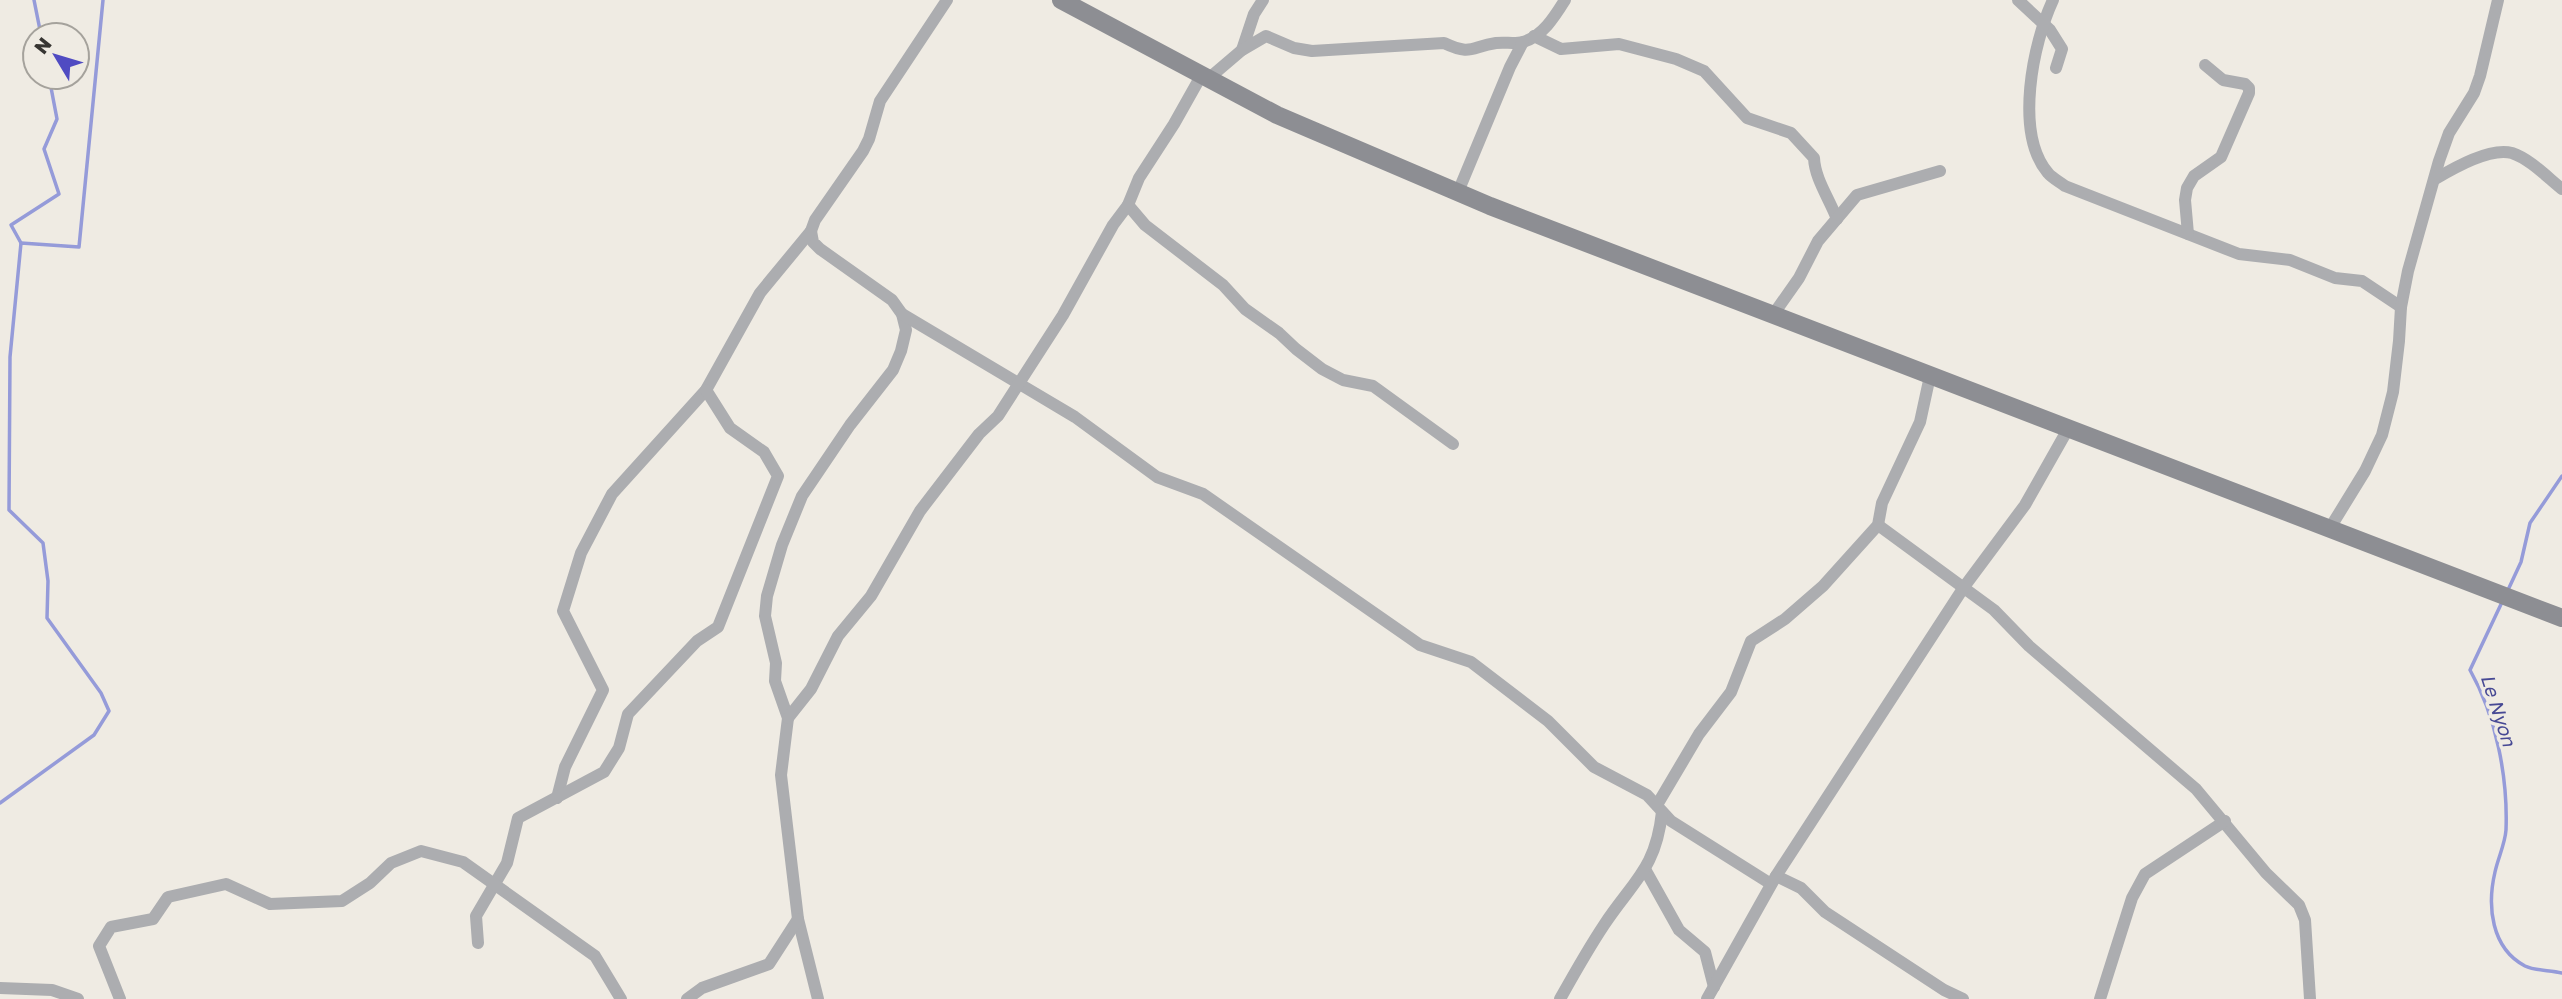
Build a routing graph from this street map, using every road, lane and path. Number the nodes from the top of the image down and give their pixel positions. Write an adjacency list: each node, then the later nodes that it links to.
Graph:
1 (947, 0): 20 (street)
2 (1263, 0): 10 (street)
3 (1565, 0): 9 (street)
4 (2018, 0): 8 (street)
5 (2053, 0): 8 (street)
6 (2498, 0): 15 (street)
7 (1071, 3): 13 (main road)
8 (2042, 23): 12 (street); 21 (street)
9 (1529, 39): 10 (street); 17 (street); 19 (street)
10 (1242, 50): 13 (street)
11 (2205, 65): 21 (street)
12 (2056, 68)
13 (1205, 77): 17 (main road); 18 (street)
14 (1940, 171): 19 (street)
15 (2435, 179): 16 (street); 22 (street)
16 (2562, 189)
17 (1458, 192): 24 (main road)
18 (1128, 205): 26 (street); 29 (street)
19 (1838, 219): 24 (street)
20 (811, 230): 23 (street); 27 (street)
21 (2188, 234): 22 (street)
22 (2400, 307): 31 (street)
23 (902, 314): 26 (street); 34 (street)
24 (1773, 315): 25 (main road)
25 (1930, 376): 28 (main road); 30 (street)
26 (1018, 383): 34 (street); 36 (street)
27 (706, 390): 35 (street); 35 (street)
28 (2068, 429): 31 (main road); 32 (street)
29 (1453, 444)
30 (1878, 525): 32 (street); 36 (street)
31 (2330, 528): 33 (main road)
32 (1964, 587): 37 (street); 39 (street)
33 (2562, 618)
34 (788, 718): 41 (street)
35 (557, 798): 40 (street)
36 (1659, 808): 38 (street); 39 (street)
37 (2225, 821): 45 (street); 54 (street)
38 (1646, 871): 43 (street); 51 (street)
39 (1774, 880): 43 (street); 53 (street)
40 (495, 884): 42 (street); 47 (street); 48 (street)
41 (798, 919): 49 (street); 50 (street)
42 (478, 943)
43 (1714, 987): 52 (street)
44 (0, 988): 46 (street)
45 (2101, 998)
46 (78, 999)
47 (120, 999)
48 (621, 999)
49 (687, 999)
50 (818, 999)
51 (1560, 999)
52 (1707, 999)
53 (1963, 999)
54 (2310, 999)

